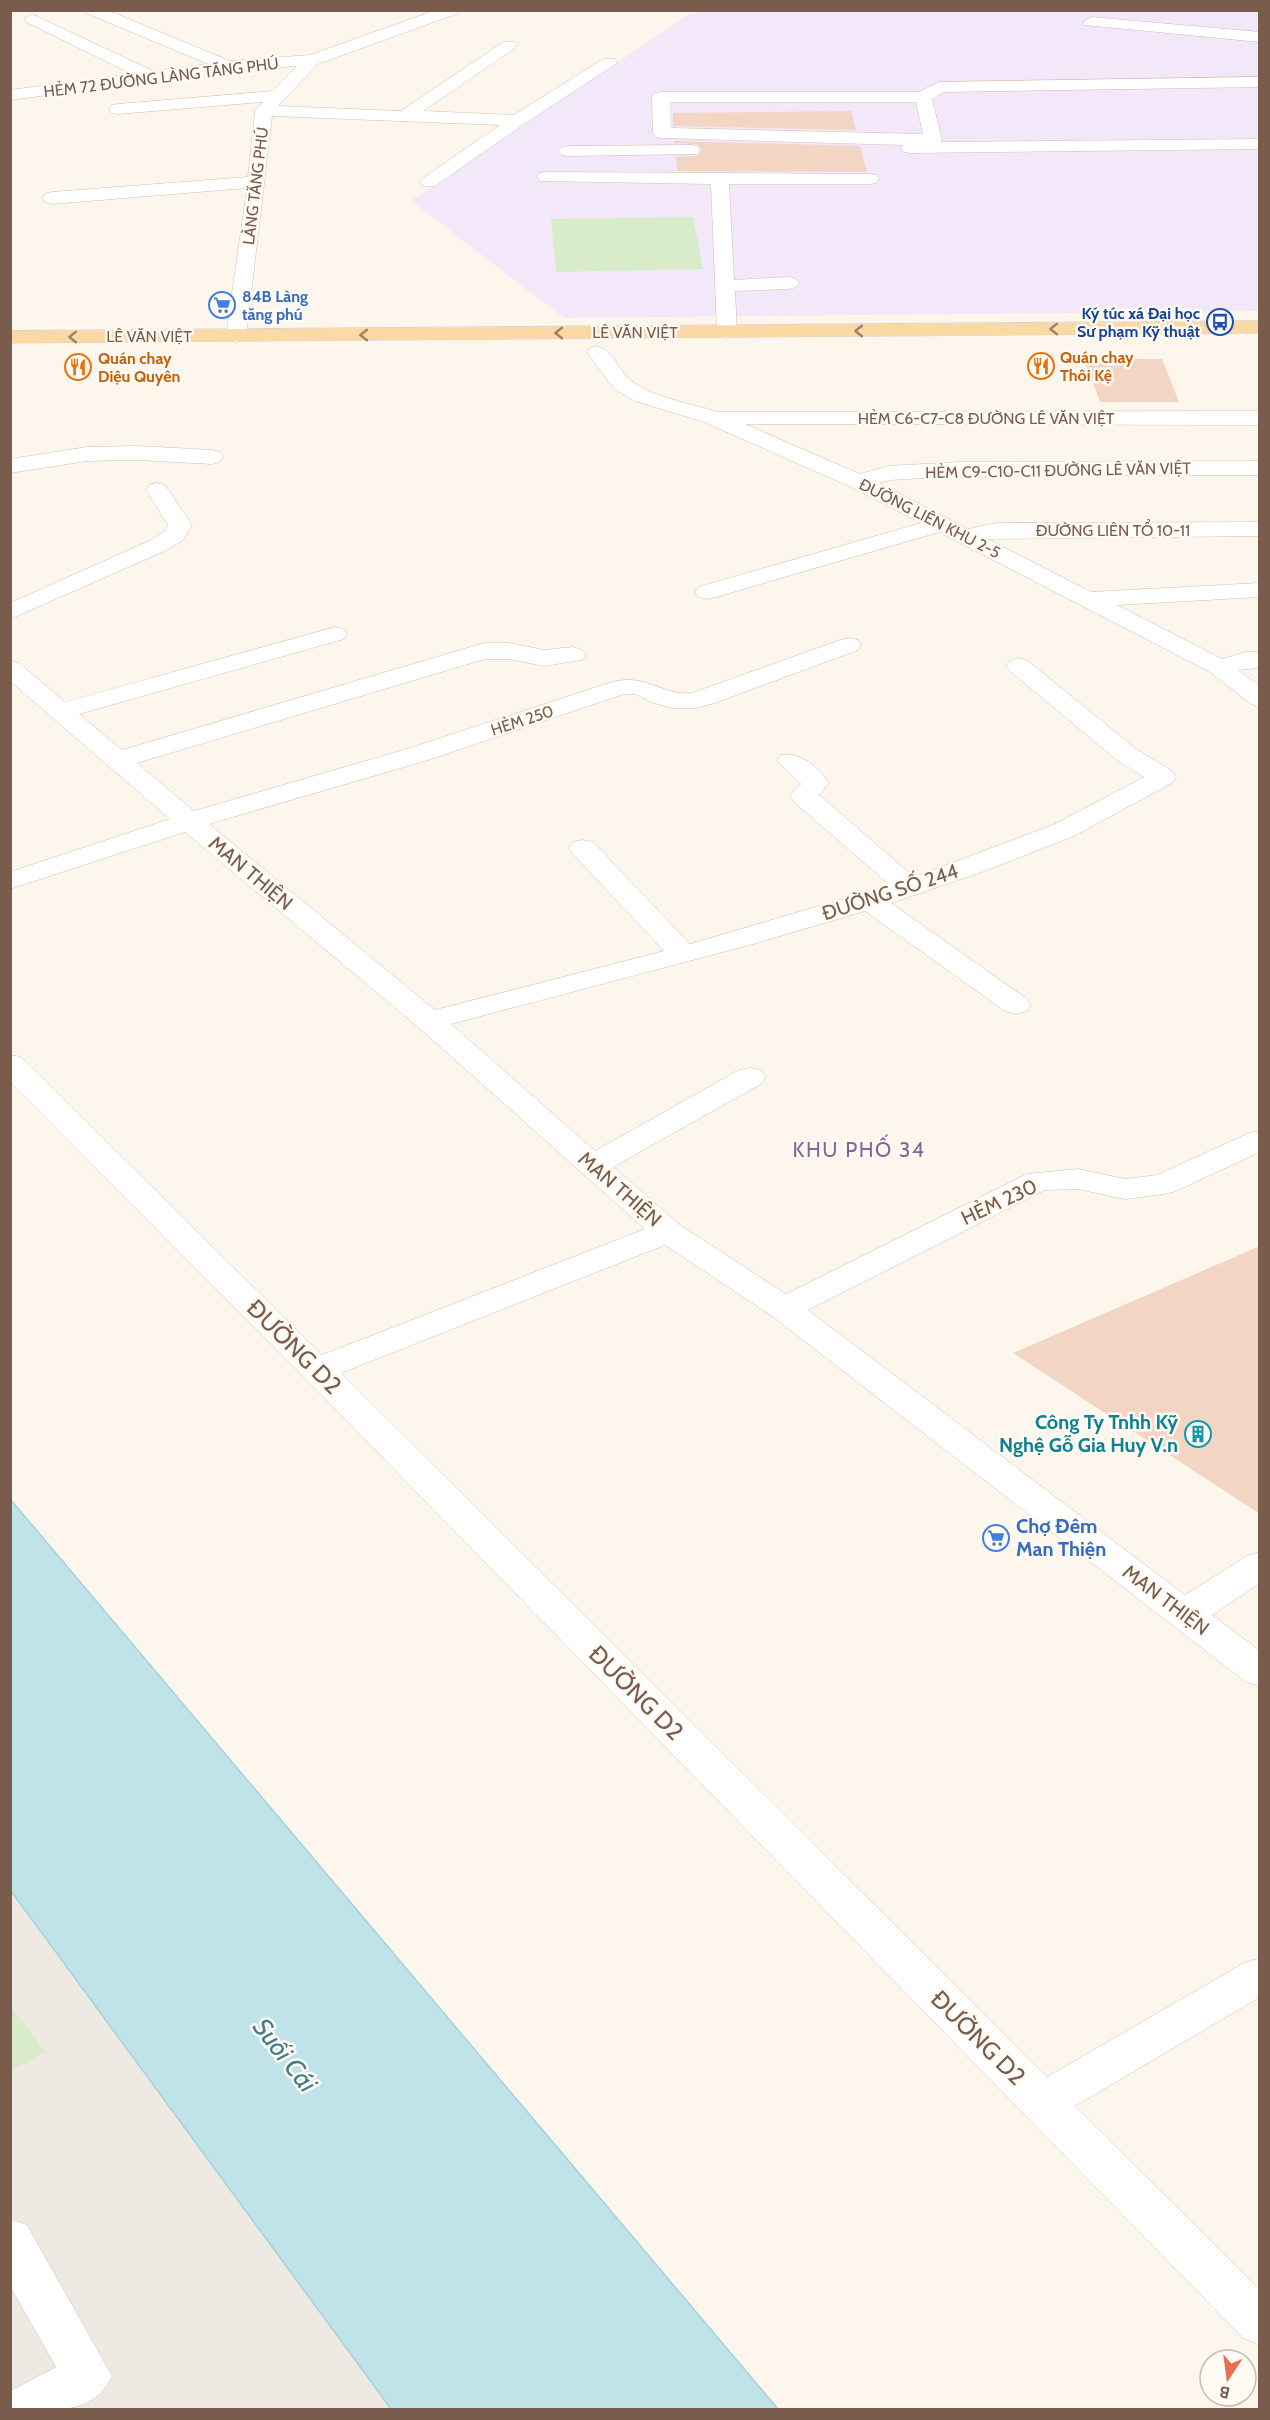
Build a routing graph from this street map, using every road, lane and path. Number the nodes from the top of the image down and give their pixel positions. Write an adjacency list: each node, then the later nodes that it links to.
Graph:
1 (93, 10): 9 (street)
2 (453, 10): 7 (street, LÀNG TĂNG PHÚ)
3 (32, 19): 11 (street)
4 (1091, 22): 5 (street)
5 (1260, 37)
6 (509, 45): 21 (street)
7 (312, 60): 9 (street, HẺM 72 ĐƯỜNG LÀNG TĂNG PHÚ); 17 (street, LÀNG TĂNG PHÚ)
8 (609, 63): 22 (street)
9 (232, 66): 11 (street, HẺM 72 ĐƯỜNG LÀNG TĂNG PHÚ)
10 (1189, 67): 14 (street)
11 (148, 76): 15 (street, HẺM 72 ĐƯỜNG LÀNG TĂNG PHÚ)
12 (10, 80): 15 (street)
13 (1260, 82): 14 (street)
14 (1095, 84): 18 (street)
15 (37, 91): 16 (street, HẺM 72 ĐƯỜNG LÀNG TĂNG PHÚ)
16 (10, 95)
17 (278, 96): 19 (street); 20 (street, LÀNG TĂNG PHÚ)
18 (923, 97): 18 (street)
19 (118, 109)
20 (264, 111): 21 (street); 29 (street, LÀNG TĂNG PHÚ)
21 (406, 115): 22 (street)
22 (518, 120): 28 (street)
23 (1260, 144): 24 (street)
24 (568, 151)
25 (546, 177): 26 (street)
26 (720, 178): 27 (street); 32 (street)
27 (870, 178)
28 (429, 182)
29 (258, 183): 30 (street); 36 (street, LÀNG TĂNG PHÚ)
30 (52, 198)
31 (789, 283): 32 (street)
32 (725, 286): 34 (street)
33 (1260, 327): 34 (main road, LÊ VĂN VIỆT, one-way to 34)
34 (727, 332): 36 (main road, LÊ VĂN VIỆT, one-way to 36)
35 (10, 337): 36 (main road, LÊ VĂN VIỆT, one-way to 35)
36 (235, 345): 38 (main road, LÊ VĂN VIỆT); 39 (main road, LÊ VĂN VIỆT)
37 (940, 350): 38 (main road, LÊ VĂN VIỆT)
38 (597, 352): 40 (street, ĐƯỜNG LIÊN KHU 2-5)
39 (10, 356)
40 (712, 417): 41 (street, HẺM C6-C7-C8 ĐƯỜNG LÊ VĂN VIỆT); 45 (street, ĐƯỜNG LIÊN KHU 2-5)
41 (1260, 418)
42 (213, 457): 43 (street)
43 (10, 466)
44 (1260, 468): 45 (street, HẺM C9-C10-C11 ĐƯỜNG LÊ VĂN VIỆT)
45 (859, 482): 47 (street, ĐƯỜNG LIÊN KHU 2-5)
46 (157, 490): 53 (street)
47 (943, 524): 49 (street, ĐƯỜNG LIÊN KHU 2-5); 51 (street)
48 (1260, 529): 49 (street, ĐƯỜNG LIÊN TỔ 10-11)
49 (968, 536): 52 (street, ĐƯỜNG LIÊN KHU 2-5)
50 (1260, 590): 52 (street)
51 (707, 592)
52 (1089, 599): 59 (street, ĐƯỜNG LIÊN KHU 2-5)
53 (10, 612)
54 (335, 634): 62 (street)
55 (849, 645): 65 (street, HẺM 250)
56 (573, 655): 63 (street)
57 (1260, 660): 59 (street)
58 (1019, 666): 68 (street, ĐƯỜNG SỐ 244)
59 (1219, 667): 61 (street, ĐƯỜNG LIÊN KHU 2-5)
60 (10, 668): 62 (street, MAN THIỆN)
61 (1260, 699)
62 (61, 711): 63 (street, MAN THIỆN)
63 (118, 760): 65 (street, MAN THIỆN)
64 (790, 761): 68 (street)
65 (190, 821): 67 (street, HẺM 250); 72 (street, MAN THIỆN)
66 (583, 848): 70 (street)
67 (10, 881)
68 (909, 887): 69 (street, ĐƯỜNG SỐ 244)
69 (869, 900): 70 (street, ĐƯỜNG SỐ 244); 71 (street)
70 (683, 954): 72 (street, ĐƯỜNG SỐ 244)
71 (1016, 1005)
72 (429, 1021): 76 (street, MAN THIỆN)
73 (10, 1064): 79 (street, ĐƯỜNG D2)
74 (750, 1077): 76 (street)
75 (1260, 1140): 78 (street, HẺM 230)
76 (592, 1165): 77 (street, MAN THIỆN)
77 (668, 1232): 78 (street, MAN THIỆN); 79 (street)
78 (784, 1308): 81 (street, MAN THIỆN)
79 (317, 1370): 84 (street, ĐƯỜNG D2)
80 (1260, 1565): 81 (street)
81 (1184, 1614): 82 (street, MAN THIỆN)
82 (1260, 1672)
83 (1260, 1975): 84 (street)
84 (1042, 2103): 86 (street, ĐƯỜNG D2)
85 (10, 2240): 87 (street)
86 (1260, 2323)
87 (22, 2409)

